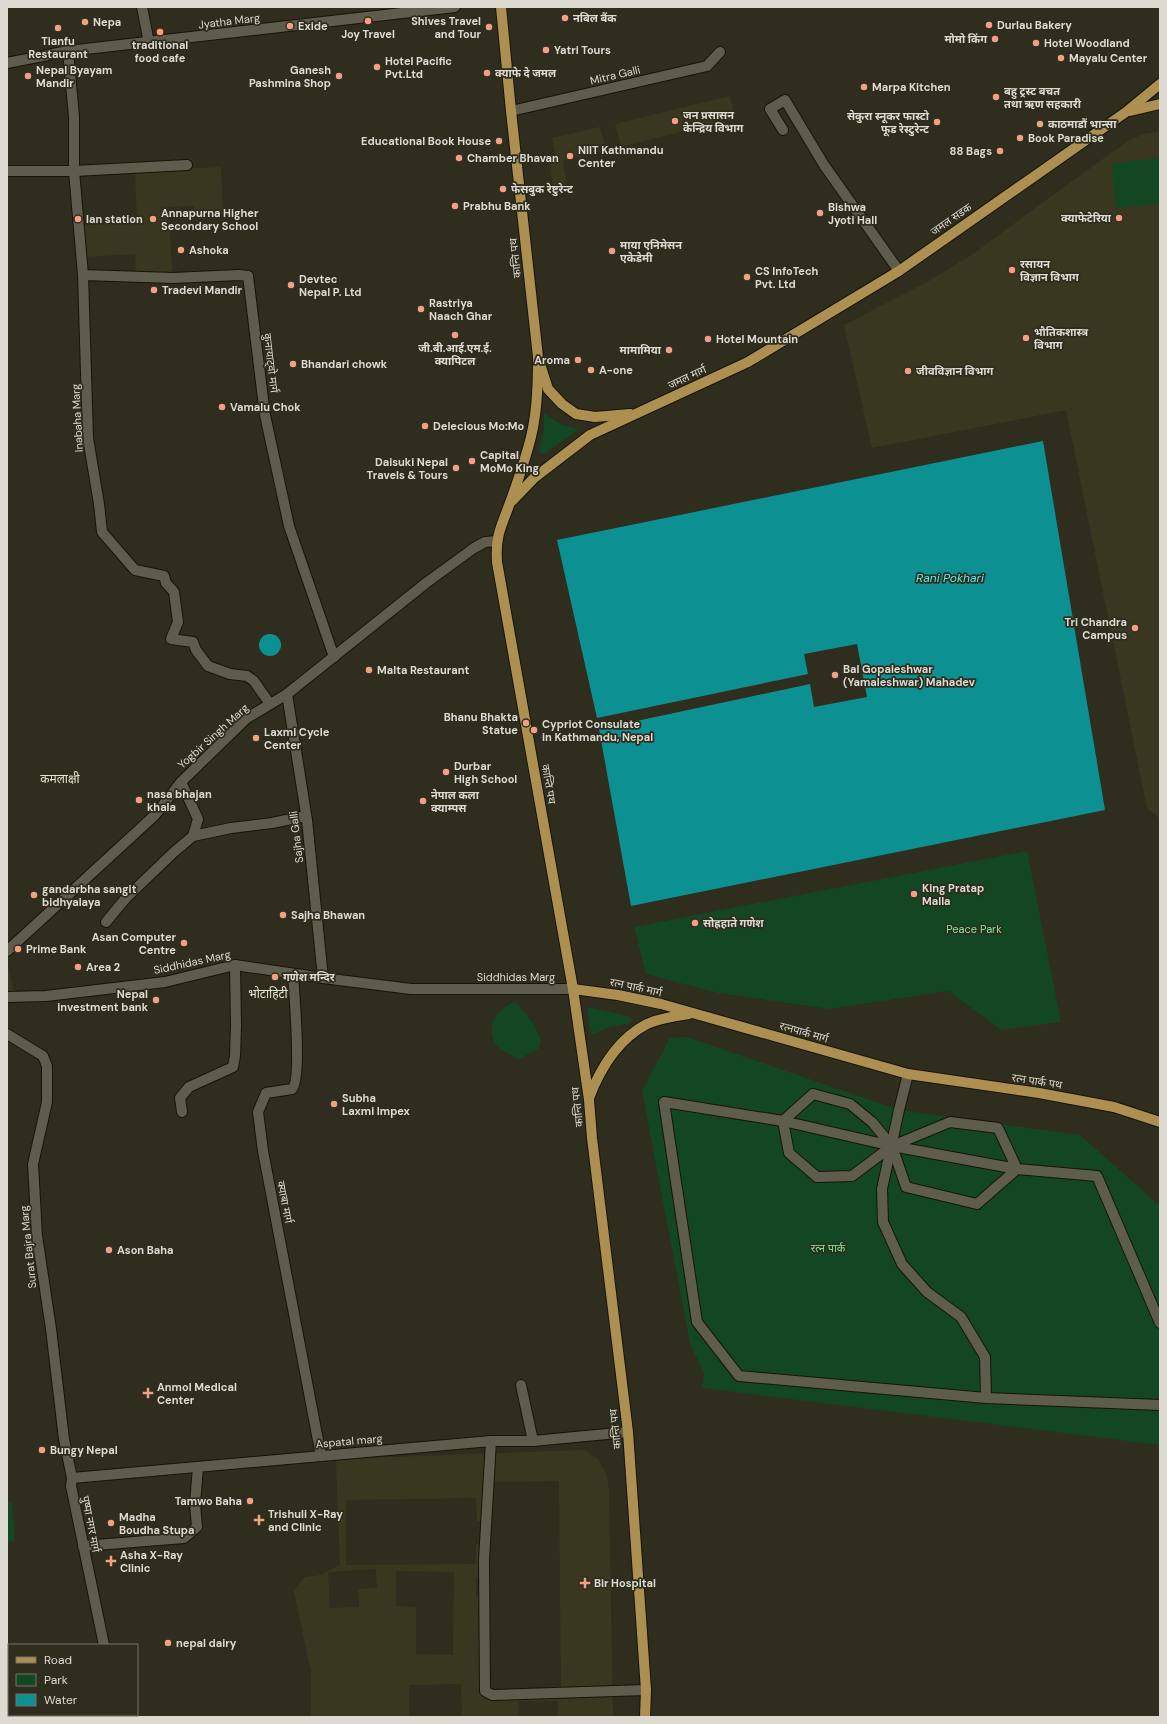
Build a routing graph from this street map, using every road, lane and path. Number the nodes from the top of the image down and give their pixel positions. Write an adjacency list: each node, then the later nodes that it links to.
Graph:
1 (142, 7): 4 (street)
2 (454, 7): 4 (street, Jyatha Marg)
3 (501, 7): 10 (main road, कान्ति पथ)
4 (149, 43): 5 (street, Jyatha Marg)
5 (68, 51): 7 (street, Jyatha Marg); 15 (street, Inabaha Marg)
6 (720, 52): 10 (street, Mitra Galli)
7 (7, 63)
8 (1160, 84): 11 (main road, जमल सडक)
9 (1160, 104): 11 (main road)
10 (511, 111): 18 (main road, कान्ति पथ)
11 (1126, 112): 16 (main road, जमल सडक)
12 (783, 130): 16 (street)
13 (187, 165): 15 (street)
14 (7, 171): 15 (street)
15 (74, 171): 17 (street, Inabaha Marg)
16 (899, 271): 19 (main road, जमल सडक)
17 (83, 275): 23 (street, कुनायाट्वो मार्ग); 25 (street, Inabaha Marg)
18 (538, 357): 20 (main road); 21 (main road, कान्ति पथ)
19 (748, 362): 20 (main road, जमल मार्ग)
20 (636, 414): 21 (main road, कान्ति पथ)
21 (510, 502): 22 (main road, कान्ति पथ)
22 (497, 541): 23 (street, Yogbir Singh Marg); 34 (main road, कान्ति पथ)
23 (334, 657): 24 (street, Yogbir Singh Marg)
24 (287, 694): 25 (street, Yogbir Singh Marg); 27 (street, Sajha Galli)
25 (270, 704): 26 (street, Yogbir Singh Marg)
26 (181, 782): 28 (street); 30 (street, Yogbir Singh Marg)
27 (306, 816): 28 (street); 33 (street, Sajha Galli)
28 (193, 836): 29 (street)
29 (106, 922)
30 (7, 951)
31 (235, 965): 32 (street, Siddhidas Marg); 35 (street, Siddhidas Marg); 40 (street)
32 (293, 974): 33 (street, Siddhidas Marg); 52 (street, क्याबा मार्ग)
33 (323, 978): 34 (street, Siddhidas Marg)
34 (574, 989): 36 (main road, रत्न पार्क मार्ग); 39 (main road, कान्ति पथ)
35 (7, 997)
36 (693, 1013): 38 (main road, रत्नपार्क मार्ग); 39 (main road)
37 (7, 1034): 54 (street, Surat Bajra Marg)
38 (908, 1074): 42 (main road, रत्न पार्क पथ); 43 (street)
39 (589, 1100): 49 (main road, कान्ति पथ)
40 (182, 1112)
41 (783, 1121): 43 (street); 43 (street); 43 (street); 47 (street)
42 (1160, 1122)
43 (892, 1146): 44 (street); 44 (street); 44 (street); 47 (street)
44 (1017, 1169): 45 (street)
45 (1160, 1323)
46 (521, 1385): 51 (street)
47 (986, 1398): 48 (street)
48 (1160, 1405)
49 (628, 1432): 51 (street, Aspatal marg); 57 (main road, कान्ति पथ)
50 (491, 1441): 51 (street, Aspatal marg); 52 (street, Aspatal marg); 57 (street)
51 (533, 1441)
52 (321, 1456): 53 (street, Aspatal marg)
53 (198, 1467): 54 (street, Aspatal marg); 55 (street)
54 (72, 1478): 55 (street, पुष्पा नगर मार्ग)
55 (83, 1546): 56 (street, पुष्पा नगर मार्ग)
56 (104, 1644)
57 (646, 1690): 58 (main road, कान्ति पथ)
58 (645, 1717)

